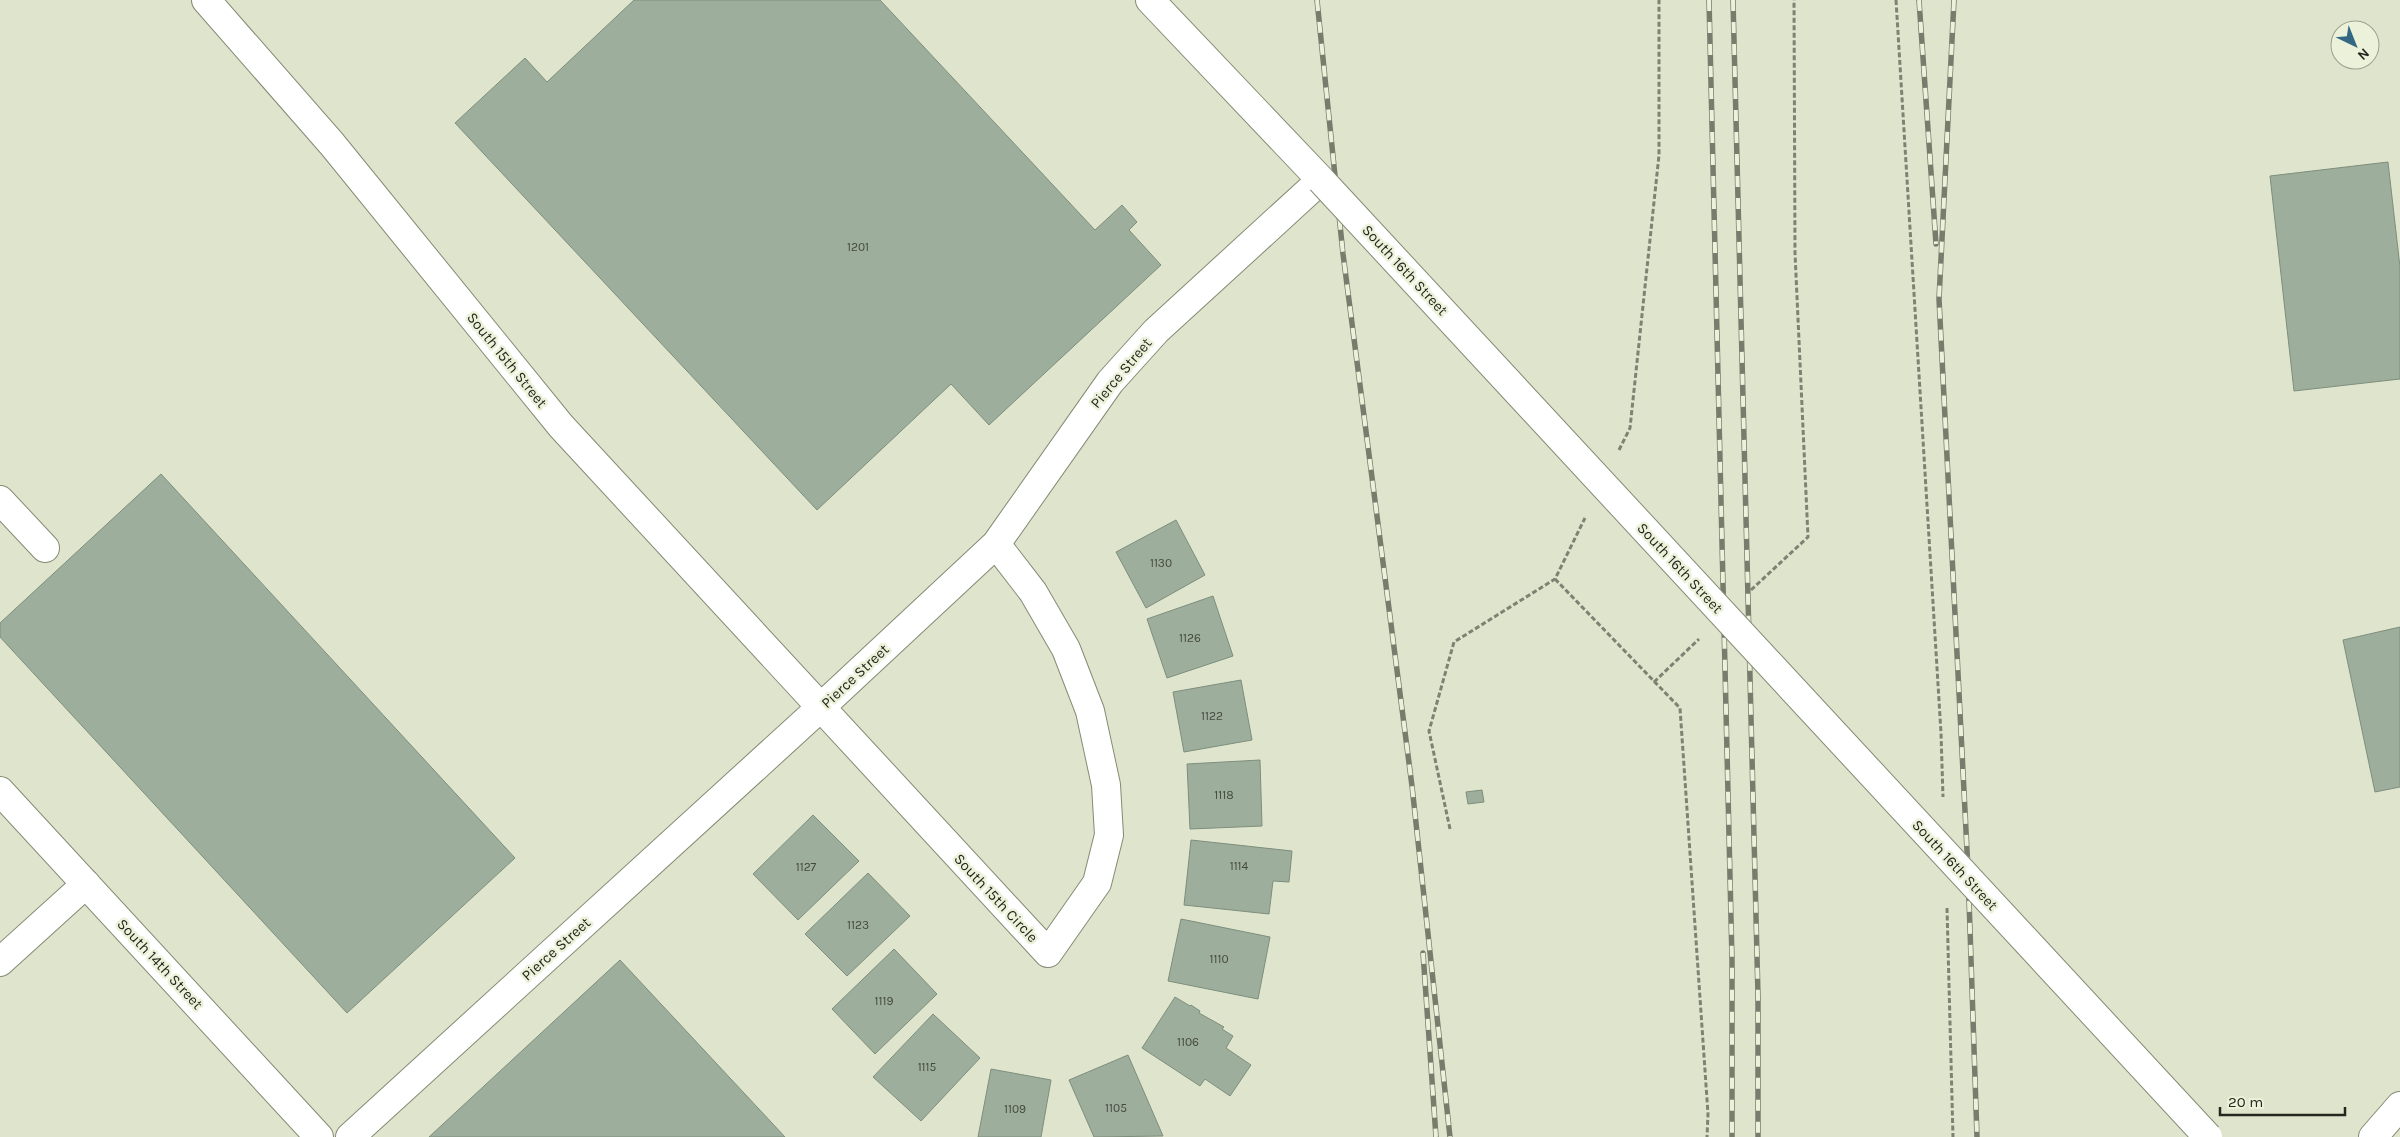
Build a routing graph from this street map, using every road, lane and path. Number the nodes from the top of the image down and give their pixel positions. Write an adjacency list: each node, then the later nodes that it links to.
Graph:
1 (206, 0): 13 (street, South 15th Street)
2 (1150, 0): 5 (street, South 16th Street)
3 (1794, 0): 10 (path)
4 (1896, 0): 15 (path)
5 (1321, 180): 7 (street, Pierce Street); 24 (street, South 16th Street, bridge)
6 (0, 500): 8 (street)
7 (996, 544): 13 (street, Pierce Street); 13 (street, South 15th Circle)
8 (45, 548)
9 (1555, 579): 12 (path)
10 (1748, 594)
11 (1703, 636): 12 (path)
12 (1654, 682): 22 (path)
13 (820, 708): 21 (street, Pierce Street)
14 (0, 791): 16 (street, South 14th Street)
15 (1944, 802)
16 (86, 884): 18 (street); 20 (street, South 14th Street)
17 (1946, 900): 23 (path)
18 (0, 962)
19 (2400, 1106): 25 (street)
20 (319, 1137)
21 (350, 1137)
22 (1707, 1137)
23 (1953, 1137)
24 (2208, 1137)
25 (2373, 1137)

